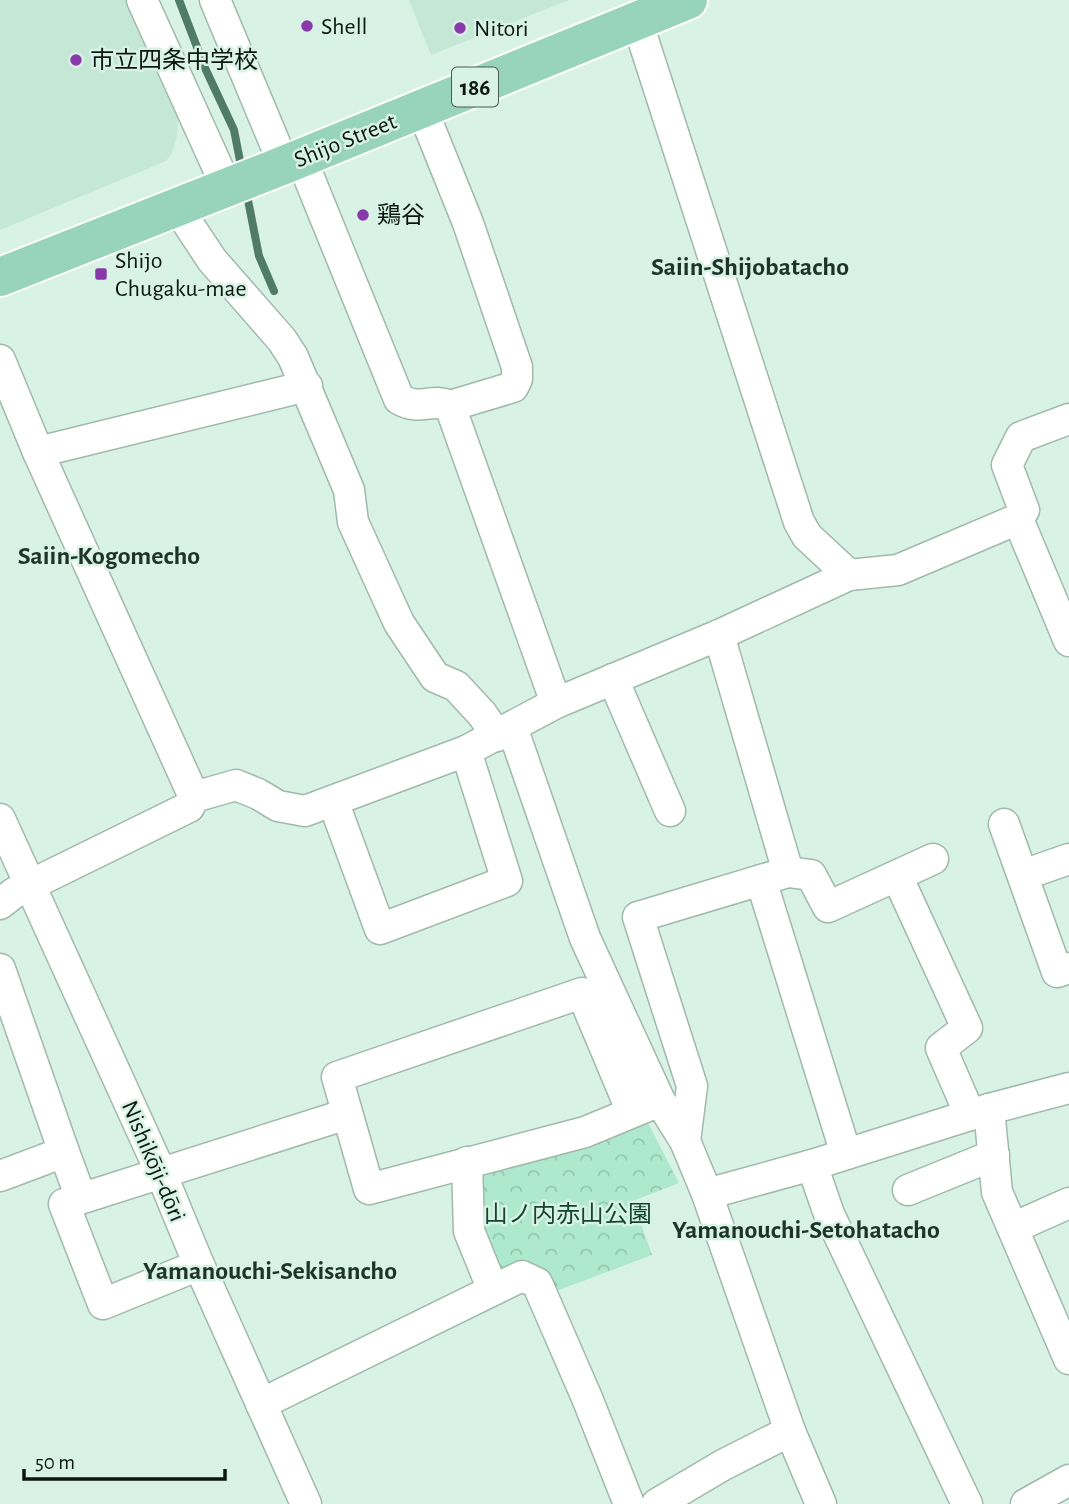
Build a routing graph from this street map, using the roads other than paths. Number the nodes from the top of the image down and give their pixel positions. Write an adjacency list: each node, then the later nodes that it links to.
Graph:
1 (142, 0): 6 (street)
2 (215, 0): 6 (street)
3 (688, 0): 4 (main road, Shijo Street / 186)
4 (637, 21): 5 (main road, Shijo Street / 186); 15 (street)
5 (422, 109): 6 (main road, Shijo Street / 186); 11 (street)
6 (262, 174): 7 (main road, Shijo Street / 186); 11 (street)
7 (177, 207): 8 (main road, Shijo Street / 186); 10 (street)
8 (0, 277)
9 (0, 360): 13 (street)
10 (307, 387): 13 (street); 20 (street)
11 (450, 406): 19 (street)
12 (1069, 419): 14 (street)
13 (38, 452): 22 (street)
14 (1018, 519): 15 (street); 17 (street)
15 (849, 575): 16 (street)
16 (719, 635): 18 (street); 30 (street)
17 (1069, 641)
18 (613, 679): 19 (street); 24 (street)
19 (556, 703): 20 (street)
20 (504, 731): 21 (street); 37 (street)
21 (466, 751): 23 (street); 23 (street)
22 (194, 797): 23 (street); 32 (street)
23 (333, 801)
24 (670, 811)
25 (0, 818): 32 (street, Nishikōji-dōri)
26 (1004, 824): 29 (street)
27 (933, 859): 31 (street)
28 (1069, 859): 29 (street)
29 (1023, 875): 34 (street)
30 (775, 876): 31 (street); 40 (street); 42 (street)
31 (897, 876): 38 (street)
32 (30, 885): 33 (street); 46 (street, Nishikōji-dōri)
33 (0, 904)
34 (1069, 968)
35 (0, 969): 41 (street)
36 (1069, 1088): 38 (street)
37 (644, 1107): 39 (street); 40 (street); 44 (street)
38 (980, 1112): 42 (street); 43 (street)
39 (347, 1114): 44 (street); 46 (street)
40 (685, 1142): 49 (street)
41 (64, 1152): 47 (street); 50 (street)
42 (846, 1154): 45 (street)
43 (994, 1155): 48 (street); 52 (street)
44 (467, 1162): 54 (street)
45 (812, 1165): 49 (street); 63 (street)
46 (161, 1173): 50 (street); 53 (street, Nishikōji-dōri)
47 (0, 1176)
48 (908, 1190)
49 (707, 1194): 57 (street)
50 (80, 1198): 53 (street)
51 (1069, 1203): 52 (street)
52 (1013, 1228): 55 (street)
53 (199, 1265): 56 (street, Nishikōji-dōri)
54 (493, 1290): 56 (street); 60 (street)
55 (1069, 1359)
56 (261, 1404): 59 (street, Nishikōji-dōri)
57 (790, 1431): 61 (street); 62 (street)
58 (1061, 1484): 64 (street)
59 (306, 1504)
60 (629, 1504)
61 (657, 1504)
62 (821, 1504)
63 (967, 1504)
64 (1026, 1504)

